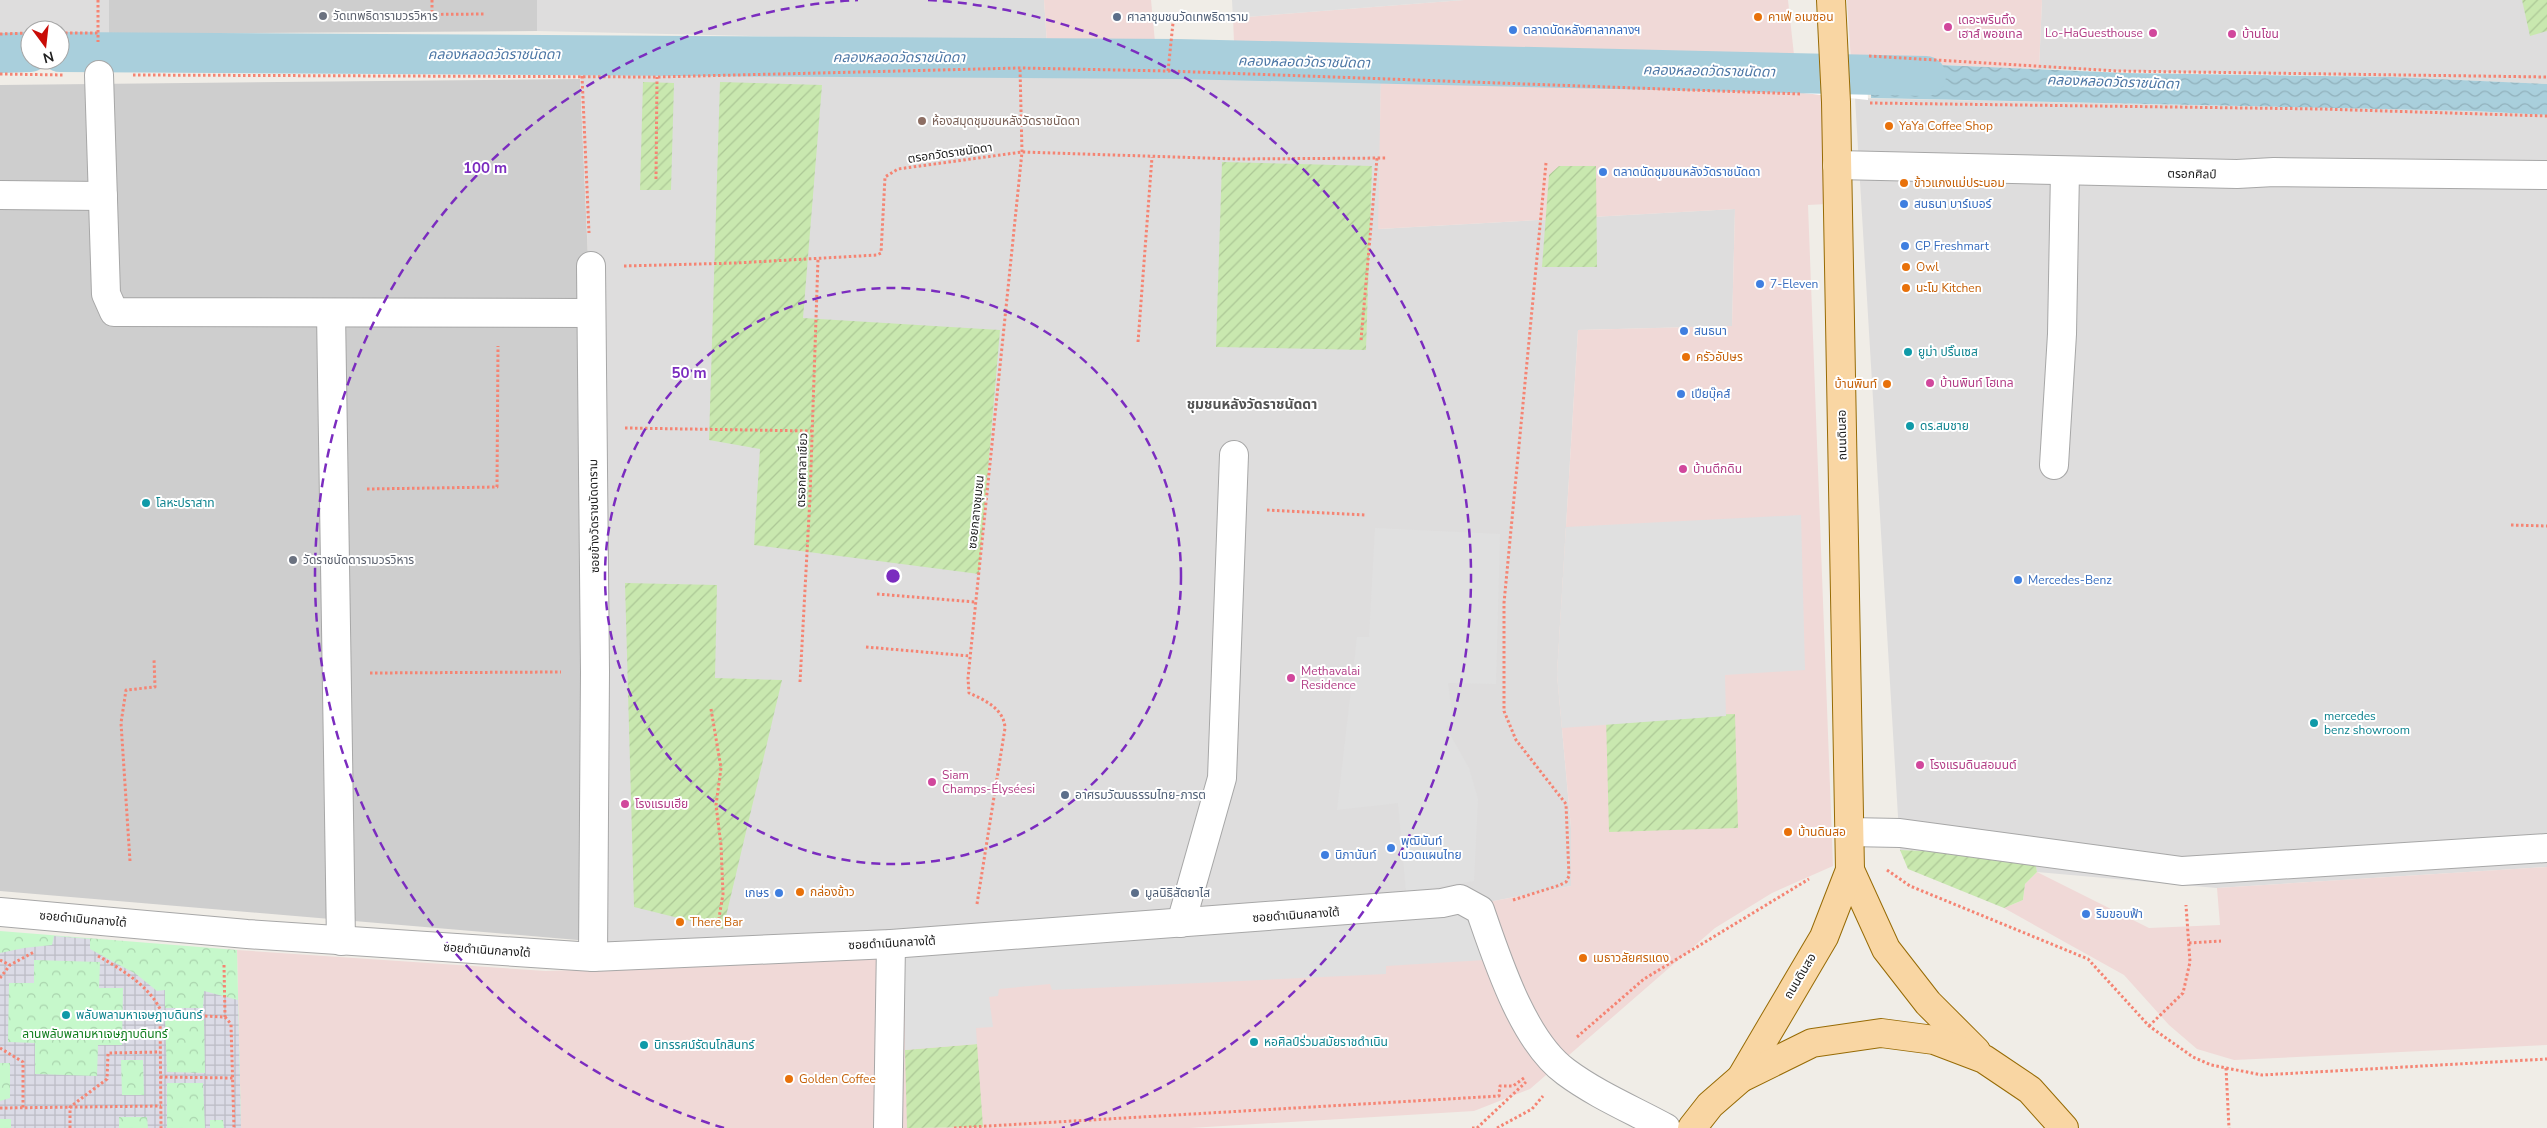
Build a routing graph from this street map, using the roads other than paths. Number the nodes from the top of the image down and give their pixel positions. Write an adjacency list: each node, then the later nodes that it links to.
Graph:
1 (1831, 0): 3 (main road, ถนนดินสอ)
2 (99, 75): 7 (street)
3 (1836, 165): 4 (street, ตรอกศิลป์); 13 (main road, ถนนดินสอ)
4 (2065, 172): 5 (street, ตรอกศิลป์); 12 (street)
5 (2547, 175)
6 (0, 195): 7 (street)
7 (103, 196): 9 (street)
8 (591, 266): 10 (street, ซอยข้างวัดราชนัดดาราม)
9 (331, 312): 10 (street); 18 (street)
10 (590, 313): 20 (street, ซอยข้างวัดราชนัดดาราม)
11 (1234, 455): 17 (street)
12 (2054, 465)
13 (1849, 832): 14 (street); 15 (main road, ถนนดินสอ)
14 (2547, 848)
15 (1850, 870): 21 (main road, ถนนดินสอ); 22 (main road, ถนนดินสอ)
16 (0, 912): 18 (street, ซอยดำเนินกลางใต้)
17 (1181, 923): 19 (street, ซอยดำเนินกลางใต้); 24 (street, ซอยดำเนินกลางใต้)
18 (341, 940): 20 (street, ซอยดำเนินกลางใต้)
19 (891, 944): 20 (street, ซอยดำเนินกลางใต้); 23 (street)
20 (593, 957)
21 (1984, 1058): 22 (main road); 26 (main road)
22 (1742, 1078): 25 (main road)
23 (888, 1128)
24 (1666, 1128)
25 (1692, 1128)
26 (2064, 1128)

